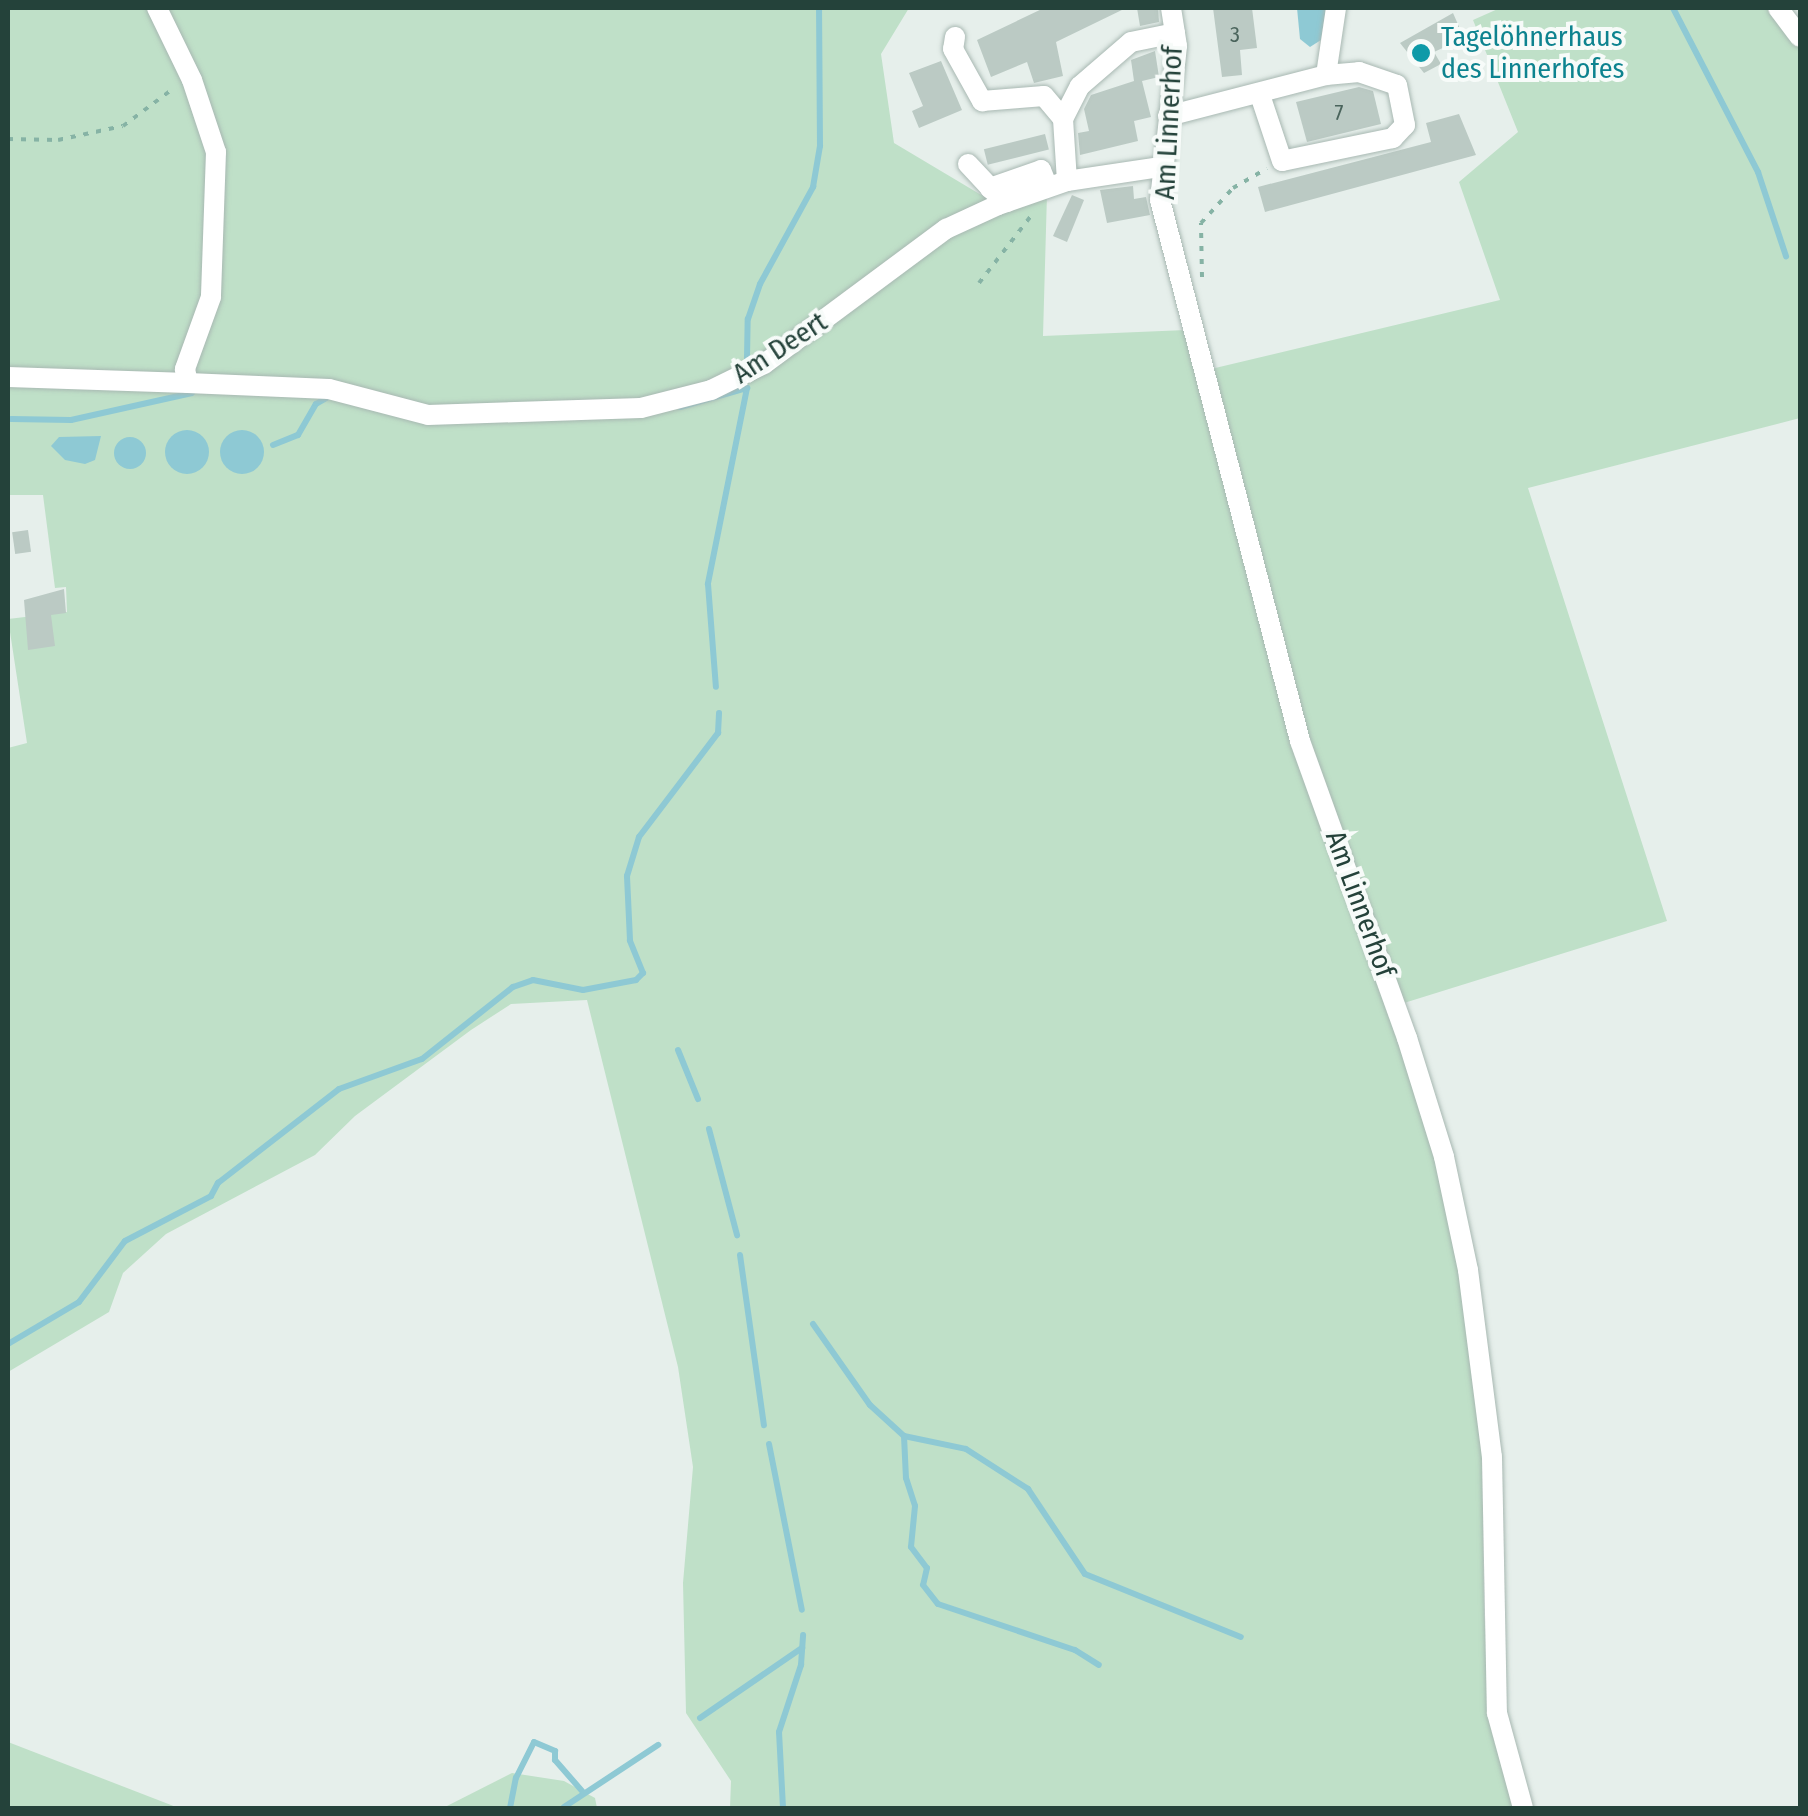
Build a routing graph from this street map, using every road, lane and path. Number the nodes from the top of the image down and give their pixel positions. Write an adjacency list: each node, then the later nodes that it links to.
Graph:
1 (157, 8): 9 (street)
2 (1171, 8): 5 (street, Am Linnerhof)
3 (1336, 8): 8 (street)
4 (1778, 8): 7 (street)
5 (1174, 33): 11 (street, Am Linnerhof); 12 (street)
6 (955, 38): 12 (street)
7 (1800, 38)
8 (1326, 75): 10 (street); 14 (street)
9 (192, 80): 13 (path); 22 (street)
10 (1260, 95): 11 (street); 14 (street)
11 (1168, 116): 16 (street, Am Linnerhof)
12 (1063, 119): 17 (street)
13 (8, 139)
14 (1282, 161): 20 (path)
15 (968, 164): 18 (street)
16 (1160, 167): 17 (street, Am Deert); 23 (street, Am Linnerhof)
17 (1053, 191): 18 (street, Am Deert); 19 (path)
18 (998, 195): 22 (street, Am Deert)
19 (979, 282)
20 (1204, 292)
21 (8, 378): 22 (street, Am Deert)
22 (188, 383)
23 (1522, 1808)

